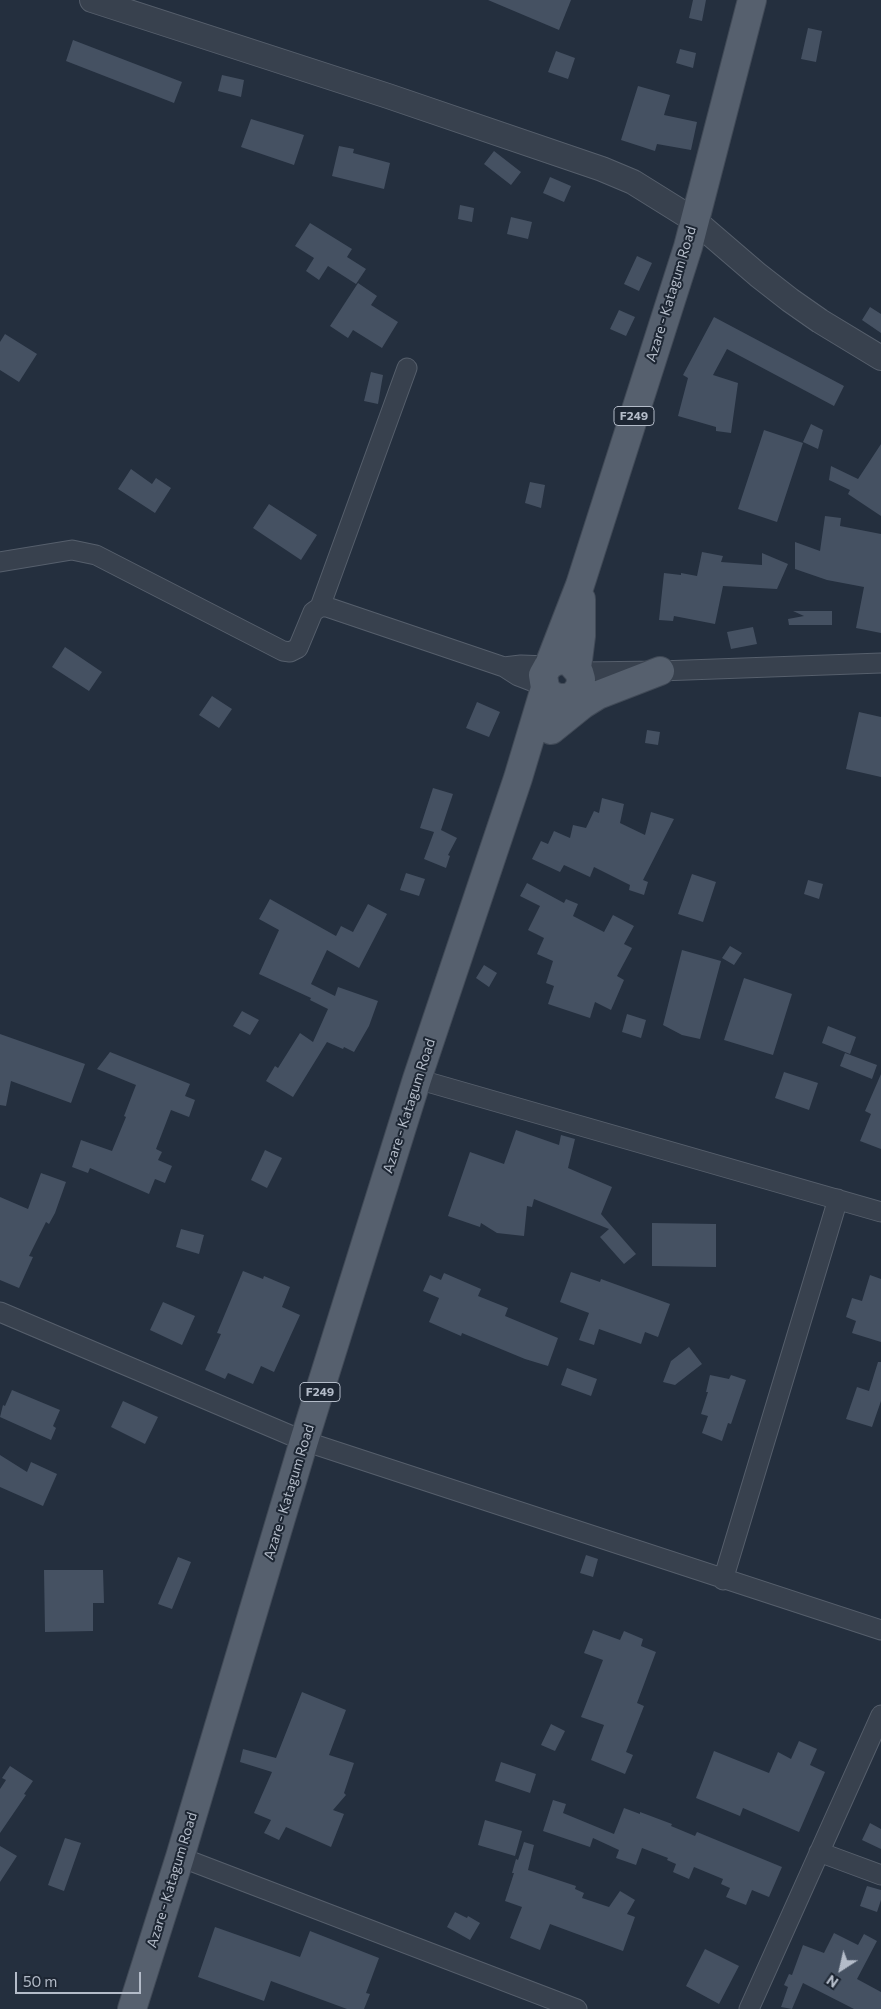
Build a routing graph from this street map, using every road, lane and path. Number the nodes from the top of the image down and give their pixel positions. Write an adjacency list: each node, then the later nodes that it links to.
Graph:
1 (92, 0): 3 (street)
2 (752, 0): 3 (main road, Azare - Katagum Road / F249)
3 (694, 220): 4 (street); 7 (main road, Azare - Katagum Road / F249)
4 (881, 358)
5 (407, 368): 8 (street)
6 (0, 562): 8 (street)
7 (580, 584): 10 (main road, Azare - Katagum Road / F249); 12 (main road, Azare - Katagum Road / F249)
8 (320, 607): 12 (street)
9 (881, 662): 11 (street)
10 (578, 670): 11 (street); 12 (main road, Azare - Katagum Road / F249)
11 (660, 671): 13 (main road)
12 (551, 681): 13 (main road, Azare - Katagum Road / F249); 14 (main road, Azare - Katagum Road / F249)
13 (551, 730): 14 (main road, Azare - Katagum Road / F249)
14 (518, 778): 15 (main road, Azare - Katagum Road / F249)
15 (417, 1079): 16 (street); 19 (main road, Azare - Katagum Road / F249)
16 (838, 1199): 17 (street); 20 (street)
17 (881, 1212)
18 (0, 1312): 19 (street)
19 (304, 1441): 20 (street); 24 (main road, Azare - Katagum Road / F249)
20 (723, 1580): 21 (street)
21 (881, 1630)
22 (881, 1715): 23 (street)
23 (819, 1852): 25 (street); 28 (street)
24 (180, 1857): 26 (main road, Azare - Katagum Road / F249); 27 (street)
25 (881, 1875)
26 (132, 2009)
27 (577, 2009)
28 (749, 2009)

